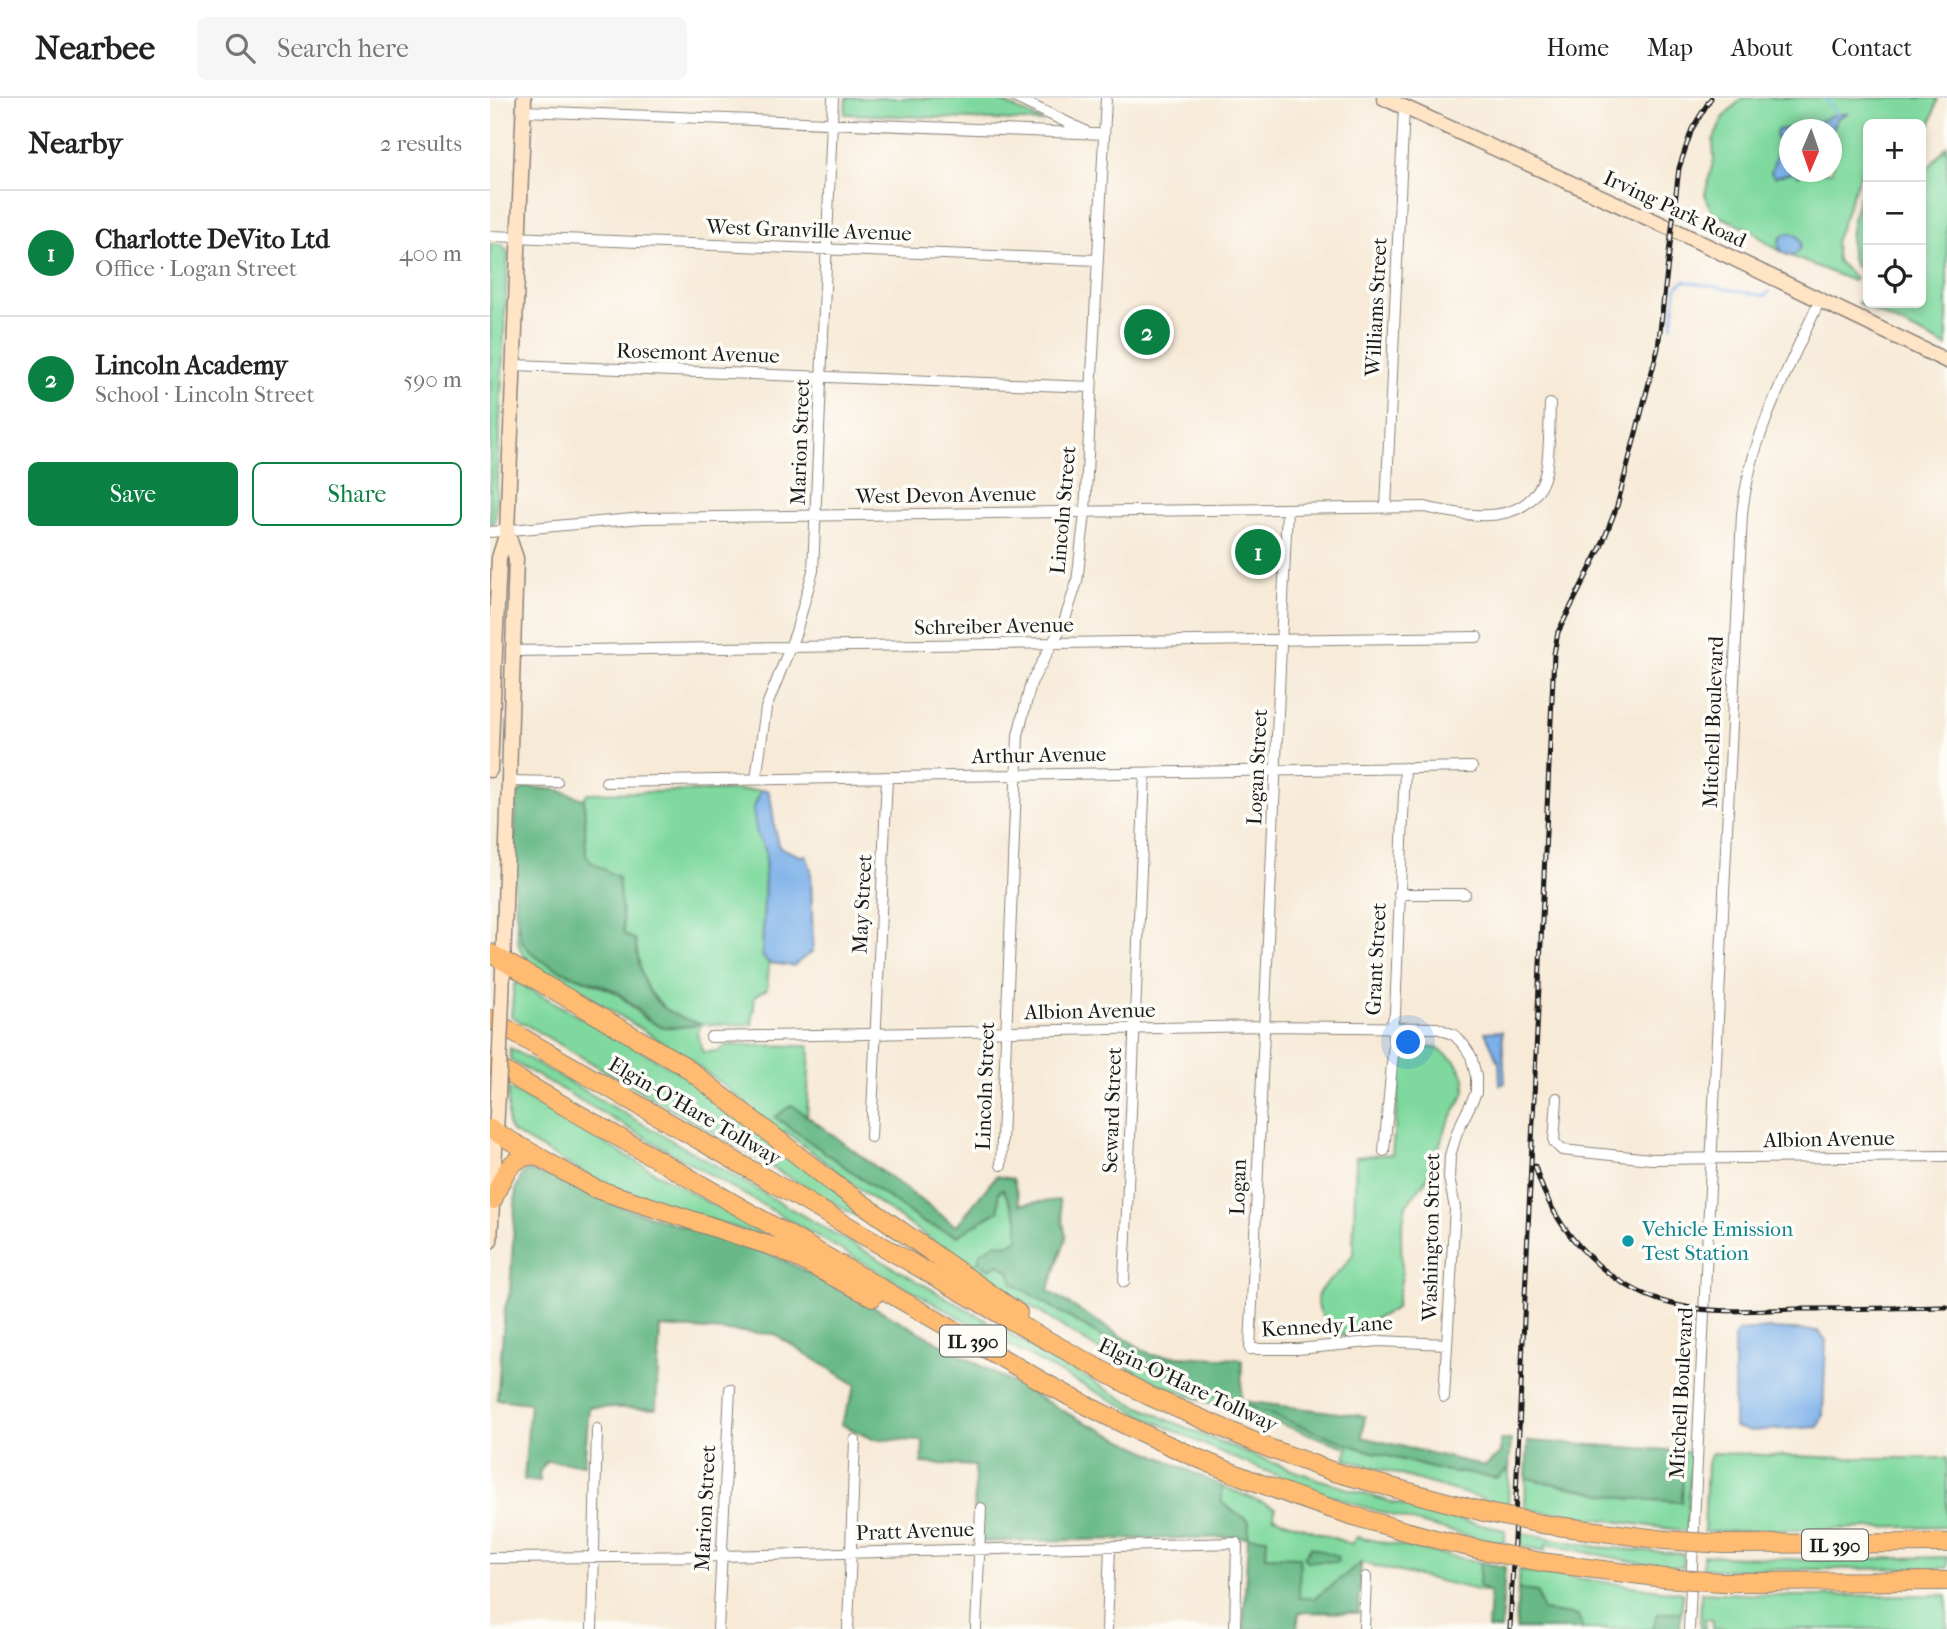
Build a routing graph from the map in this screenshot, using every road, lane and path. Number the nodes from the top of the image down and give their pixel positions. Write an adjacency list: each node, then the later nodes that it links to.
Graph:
1 (833, 98): 7 (street, Marion Street)
2 (1016, 98): 8 (street)
3 (1106, 98): 9 (street, Lincoln Street)
4 (1384, 98): 6 (main road, Irving Park Road)
5 (524, 104): 7 (street); 11 (main road)
6 (1404, 107): 14 (main road, Irving Park Road); 20 (street, Williams Street)
7 (832, 122): 8 (street); 12 (street, Marion Street)
8 (1091, 133): 9 (street)
9 (1104, 134): 13 (street, Lincoln Street)
10 (490, 236): 11 (street, West Granville Avenue)
11 (519, 238): 12 (street, West Granville Avenue); 16 (main road)
12 (827, 250): 13 (street, West Granville Avenue); 17 (street, Marion Street)
13 (1098, 260): 18 (street, Lincoln Street)
14 (1820, 300): 15 (main road, Irving Park Road); 60 (street, Mitchell Boulevard)
15 (1947, 361)
16 (514, 365): 17 (street, Rosemont Avenue); 25 (main road)
17 (822, 377): 18 (street, Rosemont Avenue); 23 (street, Marion Street)
18 (1091, 387): 22 (street, Lincoln Street)
19 (1550, 404): 20 (street, West Devon Avenue)
20 (1387, 508): 21 (street, West Devon Avenue)
21 (1287, 509): 22 (street, West Devon Avenue); 27 (street, Logan Street)
22 (1085, 513): 23 (street, West Devon Avenue); 28 (street, Lincoln Street)
23 (817, 516): 25 (street, West Devon Avenue); 29 (street, Marion Street)
24 (490, 531): 25 (street, West Devon Avenue)
25 (507, 532): 30 (main road); 33 (main road)
26 (1477, 637): 27 (street, Schreiber Avenue)
27 (1282, 640): 28 (street, Schreiber Avenue); 34 (street, Logan Street)
28 (1050, 644): 29 (street, Schreiber Avenue); 36 (street, Lincoln Street)
29 (788, 649): 30 (street, Schreiber Avenue); 38 (street, Marion Street)
30 (513, 651): 39 (main road)
31 (1472, 767): 32 (street, Arthur Avenue)
32 (1405, 768): 34 (street, Arthur Avenue); 42 (street, Grant Street)
33 (490, 770)
34 (1276, 770): 35 (street, Arthur Avenue); 46 (street, Logan Street)
35 (1145, 772): 36 (street, Arthur Avenue); 48 (street, Seward Street)
36 (1015, 775): 37 (street, Arthur Avenue); 49 (street, Lincoln Street)
37 (887, 777): 38 (street, Arthur Avenue); 50 (street, May Street)
38 (756, 779): 41 (street, Arthur Avenue)
39 (508, 781): 40 (street); 44 (main road)
40 (557, 782)
41 (606, 782)
42 (1399, 894): 43 (street); 47 (street, Grant Street)
43 (1465, 894)
44 (497, 957): 55 (main road, bridge); 68 (highway)
45 (490, 1019): 68 (highway, Elgin-O'Hare Tollway / IL 390)
46 (1264, 1026): 47 (street, Albion Avenue); 48 (street, Albion Avenue); 67 (street, Logan)
47 (1391, 1026): 52 (street, Albion Avenue); 57 (street, Grant Street)
48 (1134, 1030): 49 (street, Albion Avenue); 64 (street, Seward Street)
49 (1006, 1031): 50 (street, Albion Avenue); 61 (street, Lincoln Street)
50 (876, 1034): 51 (street, Albion Avenue); 56 (street, May Street)
51 (711, 1037)
52 (1463, 1044): 66 (street, Washington Street)
53 (490, 1063): 65 (highway, IL 390)
54 (1557, 1098): 60 (street)
55 (493, 1131): 58 (highway); 62 (main road)
56 (871, 1137)
57 (1384, 1152)
58 (537, 1155): 62 (highway); 65 (highway)
59 (1947, 1156): 60 (street, Albion Avenue)
60 (1712, 1160): 94 (street, Mitchell Boulevard)
61 (1001, 1165)
62 (493, 1200): 63 (main road)
63 (490, 1241)
64 (1124, 1282)
65 (968, 1338): 85 (highway, IL 390, bridge)
66 (1447, 1344): 67 (street, Kennedy Lane); 70 (street, Washington Street)
67 (1250, 1349)
68 (1070, 1354): 76 (highway, Elgin-O'Hare Tollway / IL 390, bridge)
69 (730, 1389): 81 (street, Marion Street)
70 (1444, 1397)
71 (597, 1429): 80 (street)
72 (855, 1440): 79 (street)
73 (981, 1508): 78 (street)
74 (1947, 1534): 76 (highway)
75 (1947, 1543): 76 (highway, Elgin-O'Hare Tollway / IL 390)
76 (1853, 1545)
77 (1110, 1546): 78 (street, Pratt Avenue); 91 (street); 92 (street, Pratt Avenue)
78 (979, 1548): 79 (street, Pratt Avenue); 90 (street)
79 (852, 1552): 81 (street, Pratt Avenue); 89 (street)
80 (594, 1555): 81 (street, Pratt Avenue); 82 (street, Pratt Avenue); 87 (street)
81 (721, 1556): 88 (street, Marion Street)
82 (490, 1558)
83 (1366, 1577): 93 (street)
84 (1947, 1581): 85 (highway, IL 390)
85 (1890, 1582): 86 (highway)
86 (1947, 1586)
87 (592, 1629)
88 (718, 1629)
89 (848, 1629)
90 (975, 1629)
91 (1107, 1629)
92 (1235, 1629)
93 (1364, 1629)
94 (1689, 1629)

